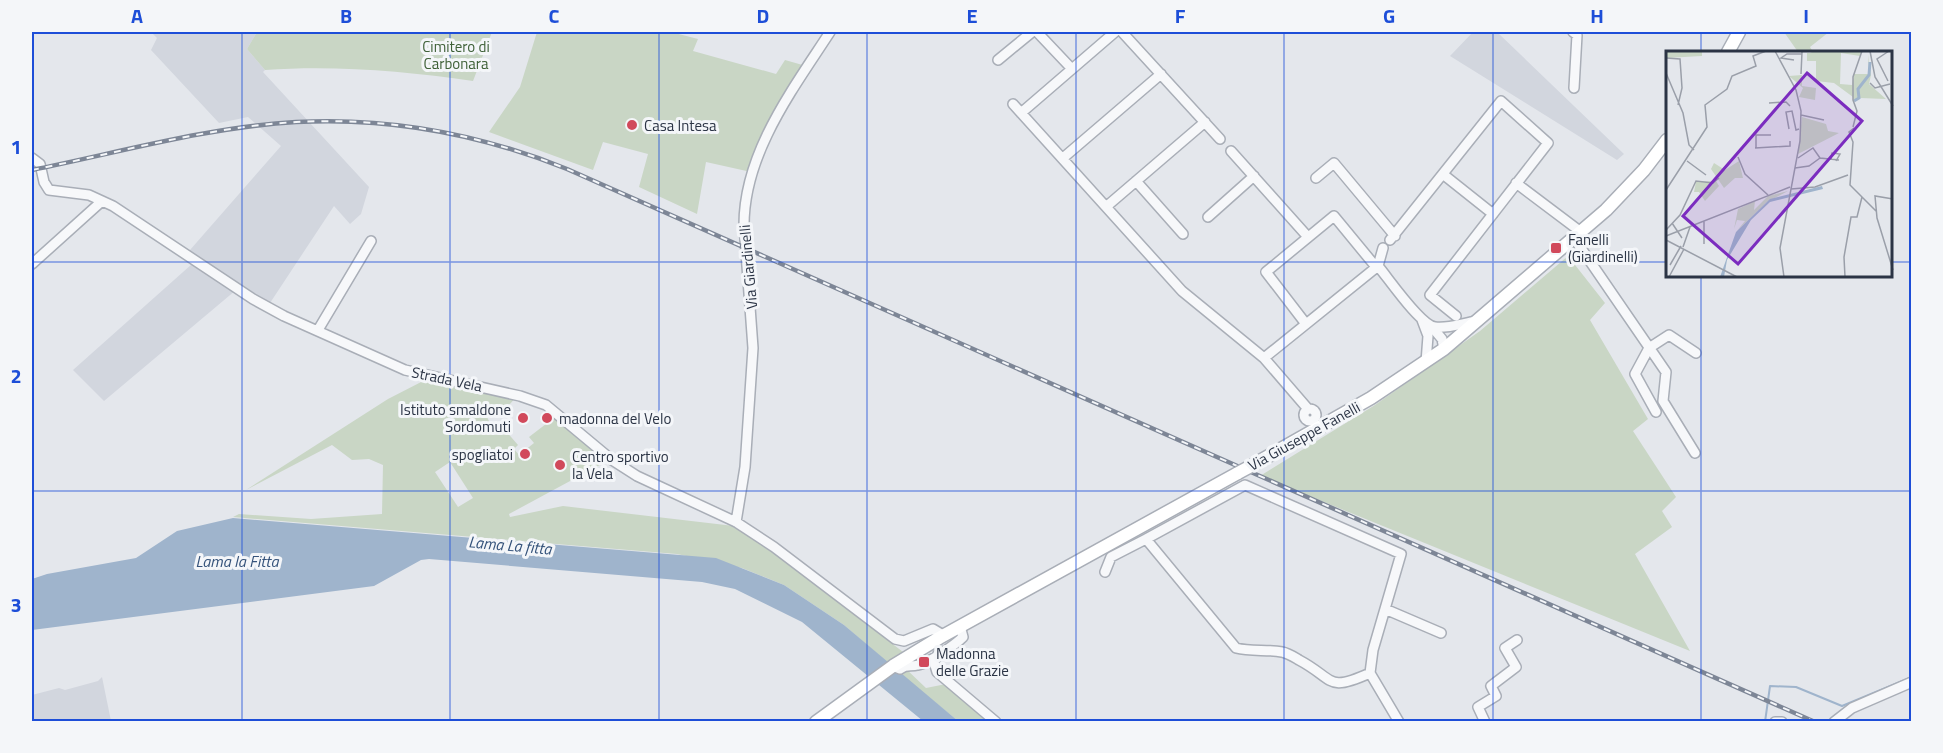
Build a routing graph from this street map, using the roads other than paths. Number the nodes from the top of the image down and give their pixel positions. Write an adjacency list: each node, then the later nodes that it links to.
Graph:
1 (830, 32): 50 (street, Via Giardinelli)
2 (1032, 32): 9 (street)
3 (1037, 32): 10 (street)
4 (1115, 32): 10 (street); 14 (street)
5 (1122, 32): 11 (street)
6 (1573, 32): 12 (street)
7 (1739, 32): 8 (main road)
8 (1729, 51)
9 (998, 60)
10 (1072, 69): 14 (street)
11 (1161, 74): 15 (street); 20 (street)
12 (1574, 88)
13 (1013, 104): 14 (street)
14 (1022, 113): 20 (street)
15 (1205, 122): 16 (street); 24 (street)
16 (1220, 139)
17 (1666, 141): 31 (main road, Via Giuseppe Fanelli)
18 (1231, 151): 22 (street)
19 (32, 158): 26 (street, Strada Vela)
20 (1063, 158): 27 (street)
21 (1444, 175): 23 (street); 25 (street); 28 (street)
22 (1254, 176): 29 (street); 32 (street)
23 (1316, 178)
24 (1136, 181): 27 (street); 30 (street)
25 (1516, 183): 28 (street); 31 (street)
26 (102, 201): 35 (street); 40 (street, Strada Vela)
27 (1107, 206): 45 (street)
28 (1493, 214): 37 (street)
29 (1208, 217)
30 (1183, 234)
31 (1578, 235): 38 (main road, Via Giuseppe Fanelli); 42 (street)
32 (1308, 237): 36 (street); 39 (street)
33 (371, 241): 40 (street)
34 (1383, 249): 36 (street)
35 (32, 264)
36 (1377, 267): 39 (street); 41 (street)
37 (1456, 316)
38 (1477, 321): 41 (street); 43 (main road, Via Giuseppe Fanelli)
39 (1306, 324): 45 (street)
40 (318, 330): 50 (street, Strada Vela)
41 (1430, 332): 43 (street); 46 (street)
42 (1649, 348): 44 (street); 48 (street); 49 (street)
43 (1444, 349): 46 (main road, Via Giuseppe Fanelli)
44 (1696, 353)
45 (1264, 358): 47 (street)
46 (1426, 362): 54 (main road, Via Giuseppe Fanelli, bridge)
47 (1308, 409)
48 (1656, 412)
49 (1695, 453)
50 (736, 522): 56 (street, Strada Vela)
51 (1146, 539): 52 (street); 53 (street); 60 (street)
52 (1105, 572)
53 (1385, 609): 55 (street); 60 (street)
54 (960, 626): 56 (main road, Via Giuseppe Fanelli); 58 (street)
55 (1441, 633)
56 (943, 635): 59 (main road, Via Giuseppe Fanelli)
57 (1517, 640): 65 (street)
58 (938, 654): 59 (street); 63 (street)
59 (893, 666): 62 (main road, Via Giuseppe Fanelli)
60 (1370, 673): 64 (street)
61 (1911, 682): 68 (street)
62 (816, 722)
63 (996, 722)
64 (1399, 722)
65 (1485, 722)
66 (1775, 722): 67 (street)
67 (1782, 722)
68 (1834, 722)

